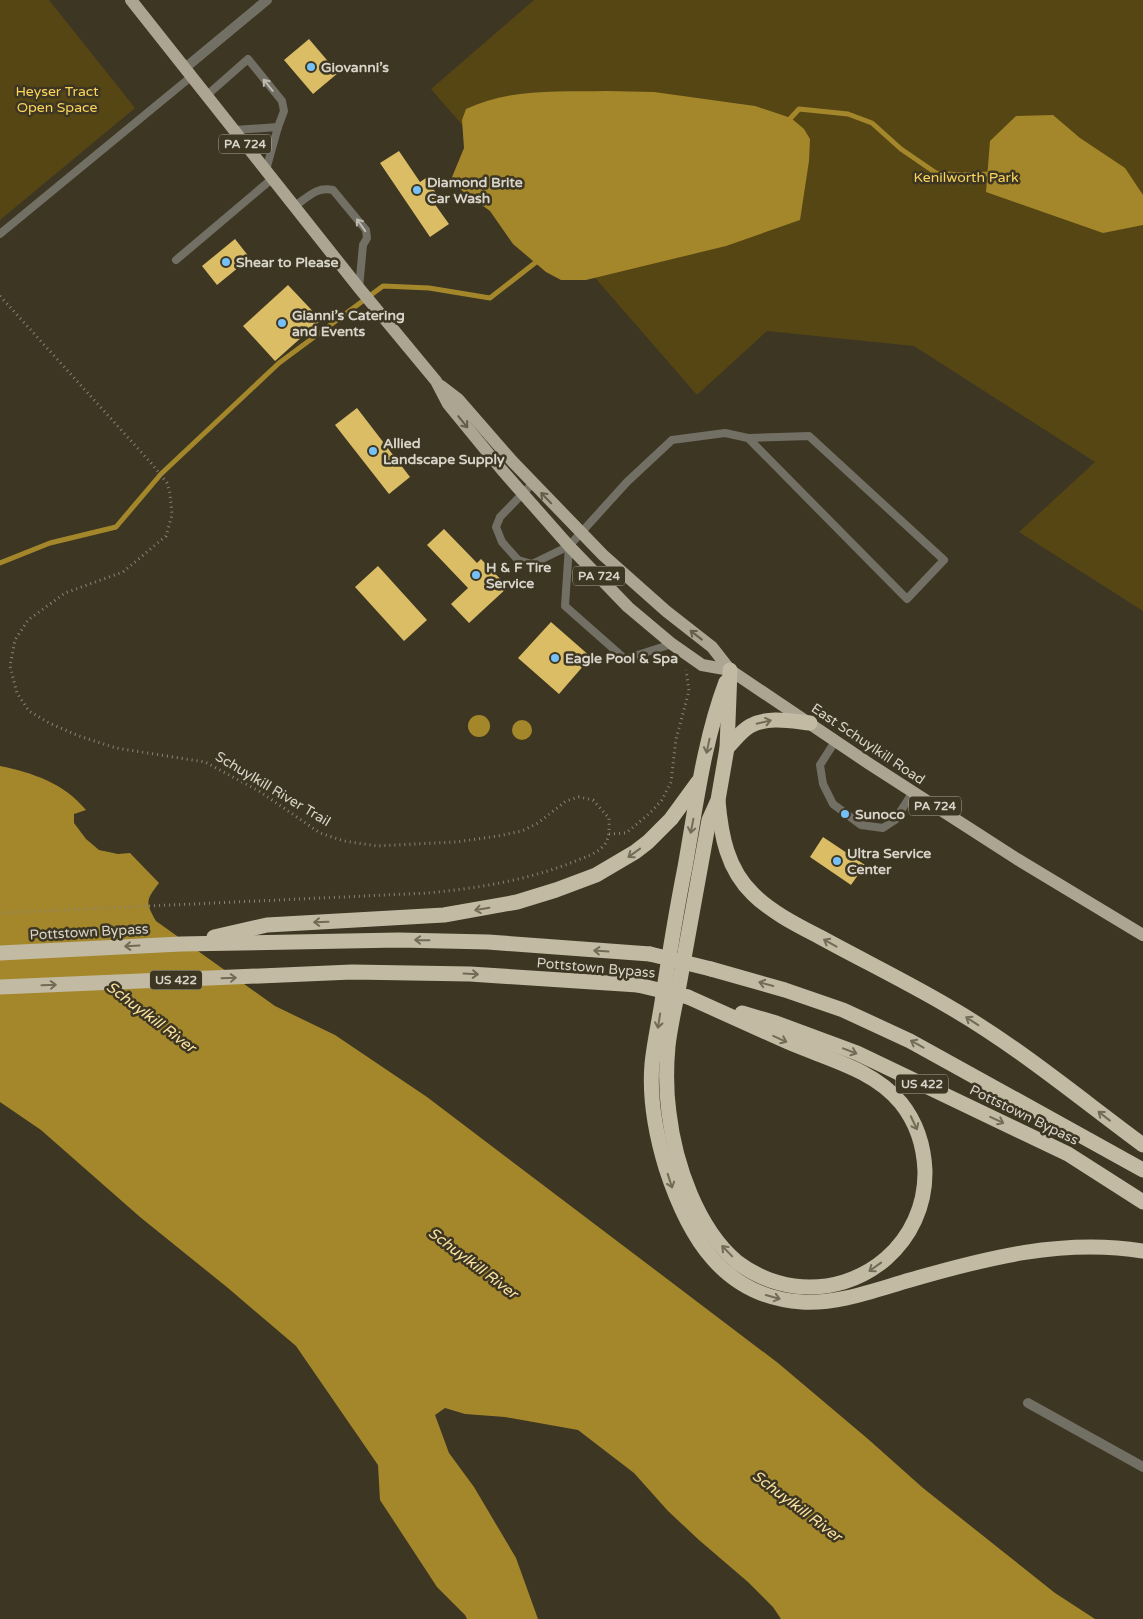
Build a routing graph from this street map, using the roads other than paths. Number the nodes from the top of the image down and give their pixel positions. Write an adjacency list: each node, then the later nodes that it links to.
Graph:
1 (131, 0): 3 (main road, East Schuylkill Road / PA 724)
2 (267, 0): 3 (street)
3 (188, 72): 4 (main road, East Schuylkill Road / PA 724); 9 (lane)
4 (206, 96): 5 (lane, one-way to 4); 6 (main road, East Schuylkill Road / PA 724)
5 (278, 127): 6 (lane); 7 (lane)
6 (234, 130): 7 (main road, East Schuylkill Road / PA 724)
7 (269, 174): 8 (main road, East Schuylkill Road / PA 724); 10 (lane)
8 (295, 206): 11 (main road, East Schuylkill Road / PA 724); 11 (lane, one-way to 8)
9 (0, 234)
10 (176, 260)
11 (359, 288): 12 (main road, East Schuylkill Road / PA 724)
12 (436, 382): 14 (main road, East Schuylkill Road / PA 724); 15 (main road, East Schuylkill Road / PA 724, one-way to 15)
13 (748, 438): 13 (lane); 16 (lane)
14 (533, 483): 15 (lane); 16 (main road, East Schuylkill Road / PA 724, one-way to 14)
15 (523, 494): 17 (main road, East Schuylkill Road / PA 724); 17 (lane)
16 (580, 533): 17 (lane); 19 (main road, East Schuylkill Road / PA 724, one-way to 16)
17 (569, 546): 18 (main road, East Schuylkill Road / PA 724); 18 (lane)
18 (672, 644): 19 (main road, East Schuylkill Road / PA 724)
19 (730, 670): 20 (main road, East Schuylkill Road / PA 724); 22 (highway); 23 (highway, one-way to 23)
20 (810, 723): 21 (main road, East Schuylkill Road / PA 724); 22 (highway, one-way to 20)
21 (836, 740): 24 (main road, East Schuylkill Road / PA 724); 24 (lane)
22 (727, 748): 25 (highway)
23 (701, 778): 27 (highway, one-way to 27); 34 (highway, one-way to 34)
24 (913, 792): 26 (main road, East Schuylkill Road / PA 724)
25 (718, 800): 30 (highway, one-way to 25); 31 (highway, one-way to 25)
26 (1143, 935)
27 (180, 944): 28 (highway, Pottstown Bypass / US 422, one-way to 28); 32 (highway, Pottstown Bypass / US 422, one-way to 27, bridge)
28 (0, 953)
29 (0, 987): 30 (highway, Pottstown Bypass / US 422, one-way to 30, bridge)
30 (688, 997): 33 (highway, Pottstown Bypass / US 422, one-way to 33)
31 (1143, 1145)
32 (1143, 1170)
33 (1143, 1202)
34 (1143, 1251)
35 (1028, 1403): 36 (street)
36 (1143, 1468)

